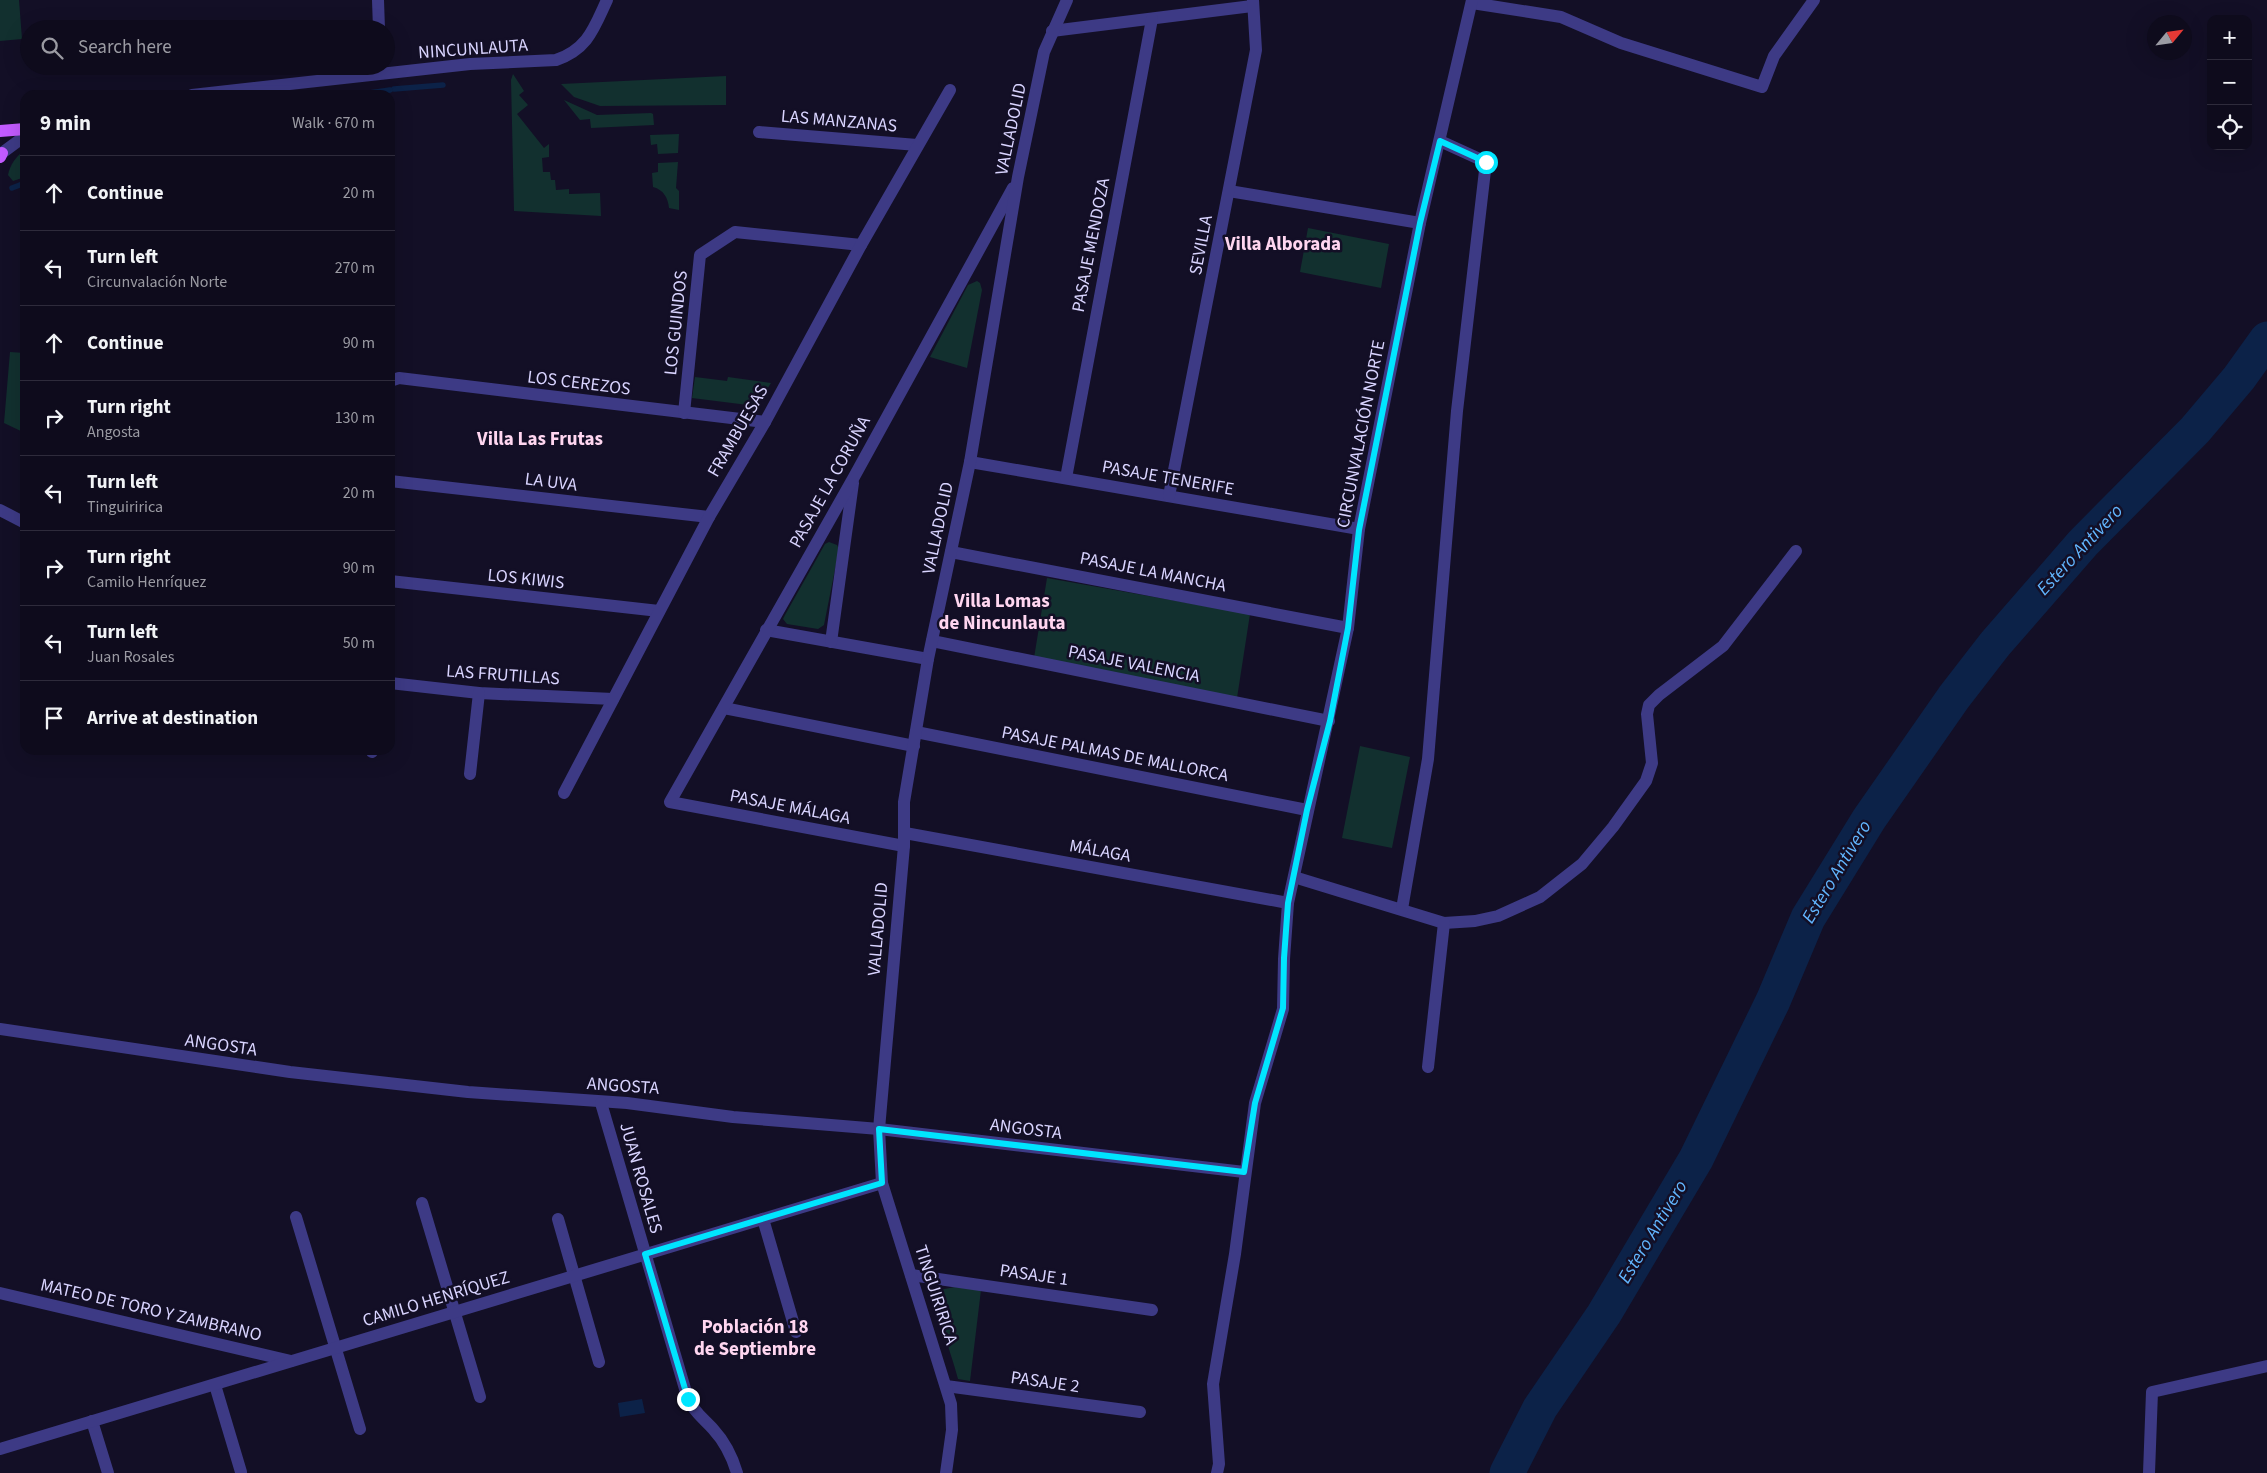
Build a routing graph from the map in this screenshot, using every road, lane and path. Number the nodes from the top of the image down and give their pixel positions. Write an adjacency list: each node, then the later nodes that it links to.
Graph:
1 (378, 0): 8 (street)
2 (607, 0): 10 (street, NINCUNLAUTA)
3 (1067, 0): 9 (street, VALLADOLID)
4 (1814, 0): 5 (street)
5 (1472, 1): 19 (street, CIRCUNVALACIÓN NORTE)
6 (1252, 3): 7 (street); 23 (street, SEVILLA)
7 (1152, 19): 9 (street); 31 (street, PASAJE MENDOZA)
8 (379, 20)
9 (1052, 31): 22 (street, VALLADOLID)
10 (395, 69)
11 (359, 75): 12 (street, NINCUNLAUTA)
12 (299, 89): 13 (street, NINCUNLAUTA)
13 (281, 90)
14 (950, 90): 20 (street, FRAMBUESAS)
15 (20, 129): 16 (main road)
16 (0, 131)
17 (759, 132): 20 (street, LAS MANZANAS)
18 (20, 140): 21 (street)
19 (1440, 141): 24 (street, CIRCUNVALACIÓN NORTE); 61 (street)
20 (917, 146): 25 (street, FRAMBUESAS)
21 (1, 154)
22 (1018, 177): 29 (street, VALLADOLID); 30 (street, PASAJE LA CORUÑA)
23 (1229, 191): 24 (street); 33 (street, SEVILLA)
24 (1420, 223): 37 (street, CIRCUNVALACIÓN NORTE)
25 (861, 245): 27 (street, LOS GUINDOS); 28 (street, FRAMBUESAS)
26 (395, 379): 27 (street, LOS CEREZOS)
27 (684, 413): 28 (street, LOS CEREZOS)
28 (765, 422): 35 (street, FRAMBUESAS)
29 (970, 462): 31 (street, PASAJE TENERIFE); 39 (street, VALLADOLID)
30 (854, 477): 43 (street, PASAJE LA CORUÑA); 45 (street)
31 (1066, 478): 33 (street, PASAJE TENERIFE)
32 (395, 482): 35 (street, LA UVA)
33 (1169, 496): 37 (street, PASAJE TENERIFE)
34 (0, 510): 36 (street)
35 (709, 517): 41 (street, FRAMBUESAS)
36 (20, 521)
37 (1359, 530): 42 (street, CIRCUNVALACIÓN NORTE)
38 (1796, 551): 62 (street)
39 (952, 552): 42 (street, PASAJE LA MANCHA); 44 (street, VALLADOLID)
40 (395, 582): 41 (street, LOS KIWIS)
41 (659, 611): 49 (street, FRAMBUESAS)
42 (1348, 628): 51 (street, CIRCUNVALACIÓN NORTE)
43 (766, 630): 45 (street); 50 (street, PASAJE LA CORUÑA)
44 (932, 641): 46 (street, VALLADOLID); 51 (street, PASAJE VALENCIA)
45 (831, 642): 46 (street)
46 (928, 660): 52 (street, VALLADOLID)
47 (395, 684): 48 (street, LAS FRUTILLAS)
48 (479, 693): 49 (street, LAS FRUTILLAS); 54 (street)
49 (613, 699): 55 (street, FRAMBUESAS)
50 (724, 708): 53 (street); 56 (street, PASAJE LA CORUÑA)
51 (1330, 721): 57 (street, CIRCUNVALACIÓN NORTE)
52 (916, 732): 53 (street, VALLADOLID); 57 (street, PASAJE PALMAS DE MALLORCA)
53 (914, 746): 58 (street, VALLADOLID)
54 (470, 774)
55 (564, 793)
56 (670, 802): 58 (street, PASAJE MÁLAGA)
57 (1307, 810): 59 (street, CIRCUNVALACIÓN NORTE)
58 (905, 840): 60 (street, MÁLAGA); 66 (street, VALLADOLID)
59 (1294, 877): 60 (street, CIRCUNVALACIÓN NORTE); 61 (street)
60 (1288, 903): 67 (street, CIRCUNVALACIÓN NORTE)
61 (1402, 909): 62 (street)
62 (1444, 923): 64 (street)
63 (0, 1029): 65 (street, ANGOSTA)
64 (1428, 1067)
65 (601, 1103): 66 (street, ANGOSTA); 73 (street, JUAN ROSALES)
66 (879, 1129): 67 (street, ANGOSTA); 68 (street, TINGUIRIRICA)
67 (1244, 1172): 95 (street, CIRCUNVALACIÓN NORTE)
68 (882, 1183): 71 (street, CAMILO HENRÍQUEZ); 75 (street, TINGUIRIRICA)
69 (422, 1203): 78 (street)
70 (296, 1217): 80 (street)
71 (763, 1218): 73 (street, CAMILO HENRÍQUEZ); 79 (street)
72 (558, 1220): 74 (street)
73 (645, 1254): 74 (street, CAMILO HENRÍQUEZ); 93 (street, JUAN ROSALES)
74 (574, 1275): 78 (street, CAMILO HENRÍQUEZ); 82 (street)
75 (911, 1275): 77 (street, PASAJE 1); 85 (street, TINGUIRIRICA)
76 (0, 1293): 81 (street, MATEO DE TORO Y ZAMBRANO)
77 (1152, 1310)
78 (454, 1312): 80 (street, CAMILO HENRÍQUEZ); 86 (street)
79 (796, 1332)
80 (335, 1348): 81 (street, CAMILO HENRÍQUEZ); 89 (street)
81 (293, 1362): 84 (street, CAMILO HENRÍQUEZ)
82 (600, 1362)
83 (2267, 1366): 96 (street)
84 (214, 1385): 88 (street, CAMILO HENRÍQUEZ); 91 (street)
85 (946, 1386): 87 (street, PASAJE 2); 94 (street, TINGUIRIRICA)
86 (480, 1397)
87 (1140, 1412)
88 (92, 1421): 90 (street, CAMILO HENRÍQUEZ); 92 (street)
89 (360, 1429)
90 (0, 1449)
91 (242, 1472)
92 (108, 1473)
93 (737, 1473)
94 (946, 1473)
95 (1217, 1473)
96 (2149, 1473)

